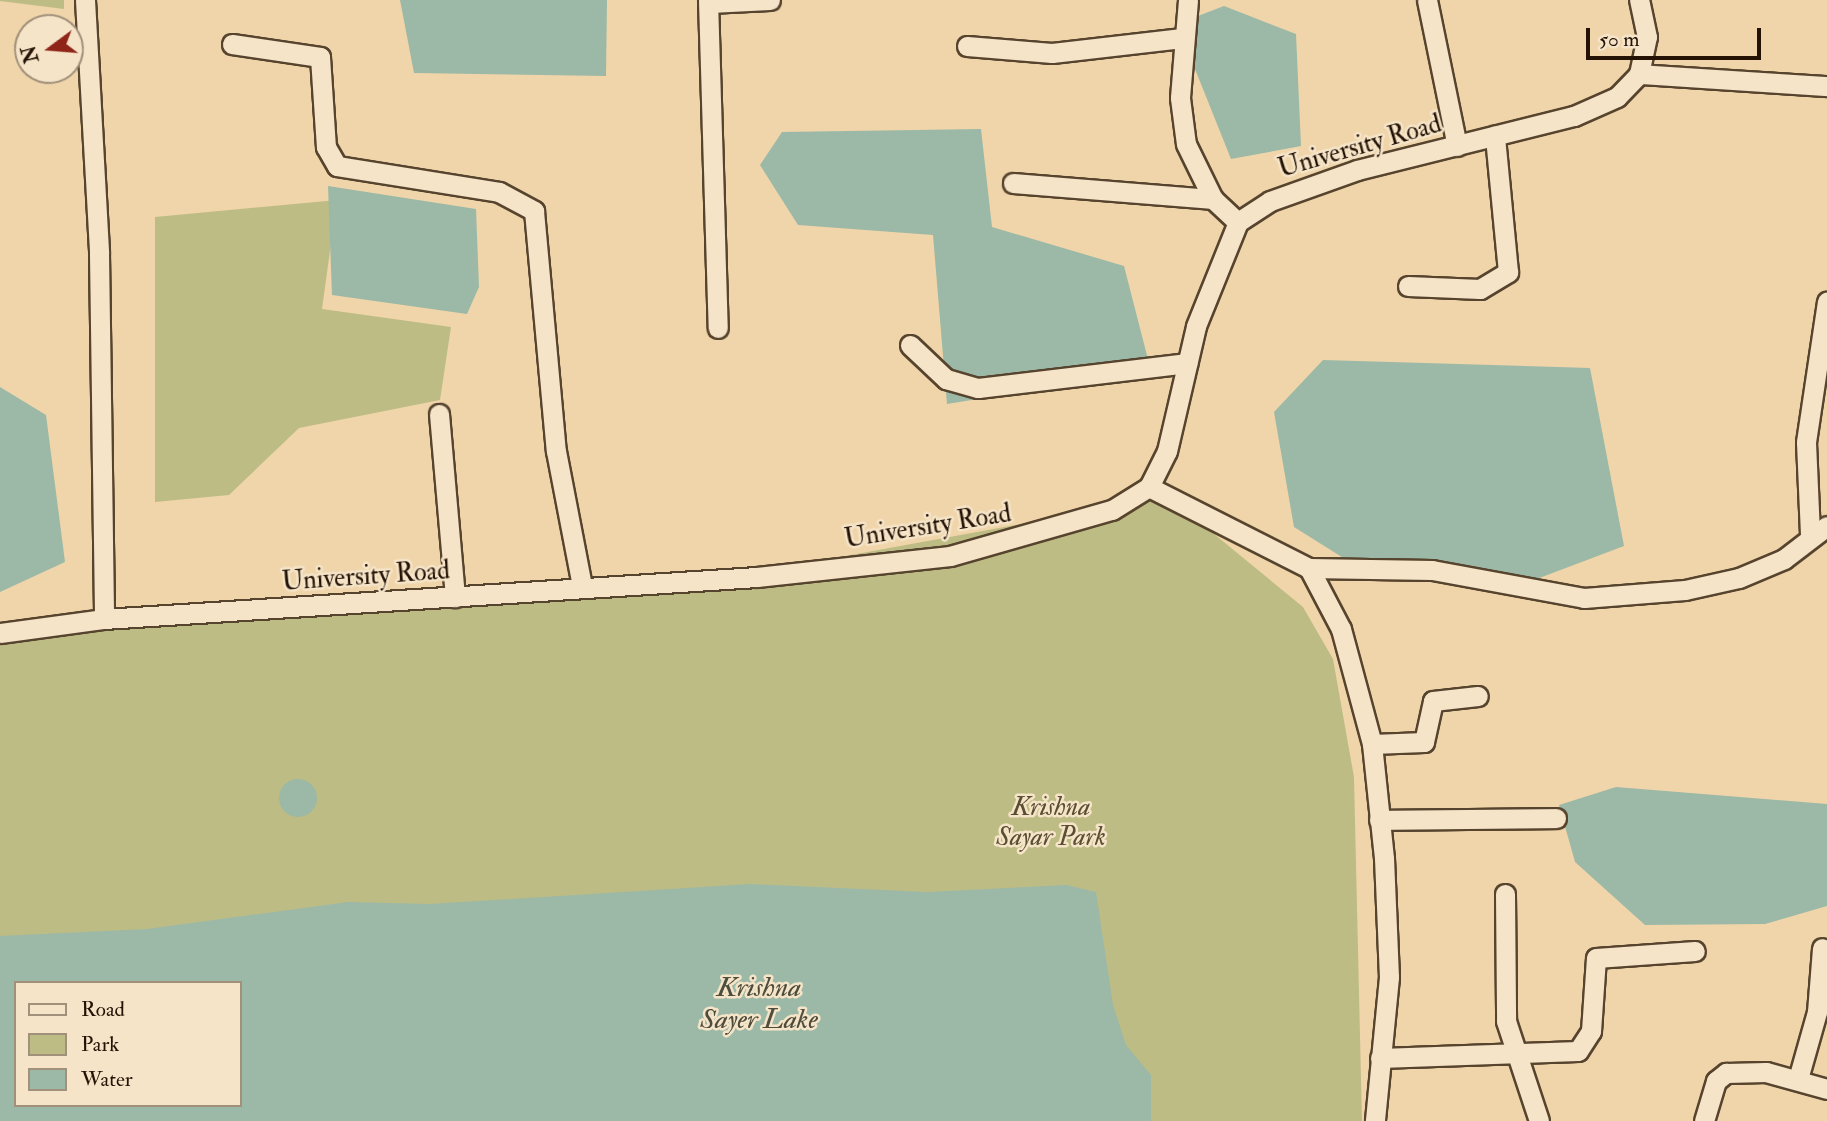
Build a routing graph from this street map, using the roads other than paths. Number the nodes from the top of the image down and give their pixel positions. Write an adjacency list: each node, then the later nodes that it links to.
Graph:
1 (85, 0): 28 (street)
2 (770, 0): 6 (street)
3 (1188, 0): 7 (street)
4 (1427, 0): 13 (street)
5 (1639, 0): 10 (street)
6 (708, 1): 19 (street)
7 (1182, 38): 9 (street); 15 (street)
8 (232, 44): 26 (street)
9 (967, 46)
10 (1639, 74): 11 (street); 12 (street, University Road)
11 (1827, 86)
12 (1496, 136): 13 (street, University Road); 17 (street)
13 (1457, 146): 16 (street, University Road)
14 (1013, 183): 15 (street)
15 (1213, 199): 16 (street)
16 (1238, 222): 21 (street, University Road)
17 (1408, 286)
18 (1827, 302): 24 (street)
19 (718, 328)
20 (910, 345): 21 (street)
21 (1188, 363): 23 (street, University Road)
22 (439, 414): 27 (street)
23 (1149, 487): 25 (street); 26 (street, University Road)
24 (1819, 530): 25 (street)
25 (1309, 568): 31 (street)
26 (582, 586): 27 (street, University Road)
27 (454, 597): 28 (street, University Road)
28 (104, 619): 29 (street, University Road)
29 (0, 633)
30 (1478, 696): 31 (street)
31 (1372, 744): 33 (street)
32 (1556, 818): 33 (street)
33 (1379, 820): 37 (street)
34 (1505, 894): 38 (street)
35 (1822, 948): 39 (street)
36 (1695, 951): 38 (street)
37 (1380, 1058): 38 (street); 41 (street)
38 (1516, 1058): 42 (street)
39 (1798, 1079): 40 (street); 43 (street)
40 (1827, 1089)
41 (1375, 1121)
42 (1539, 1121)
43 (1704, 1121)

